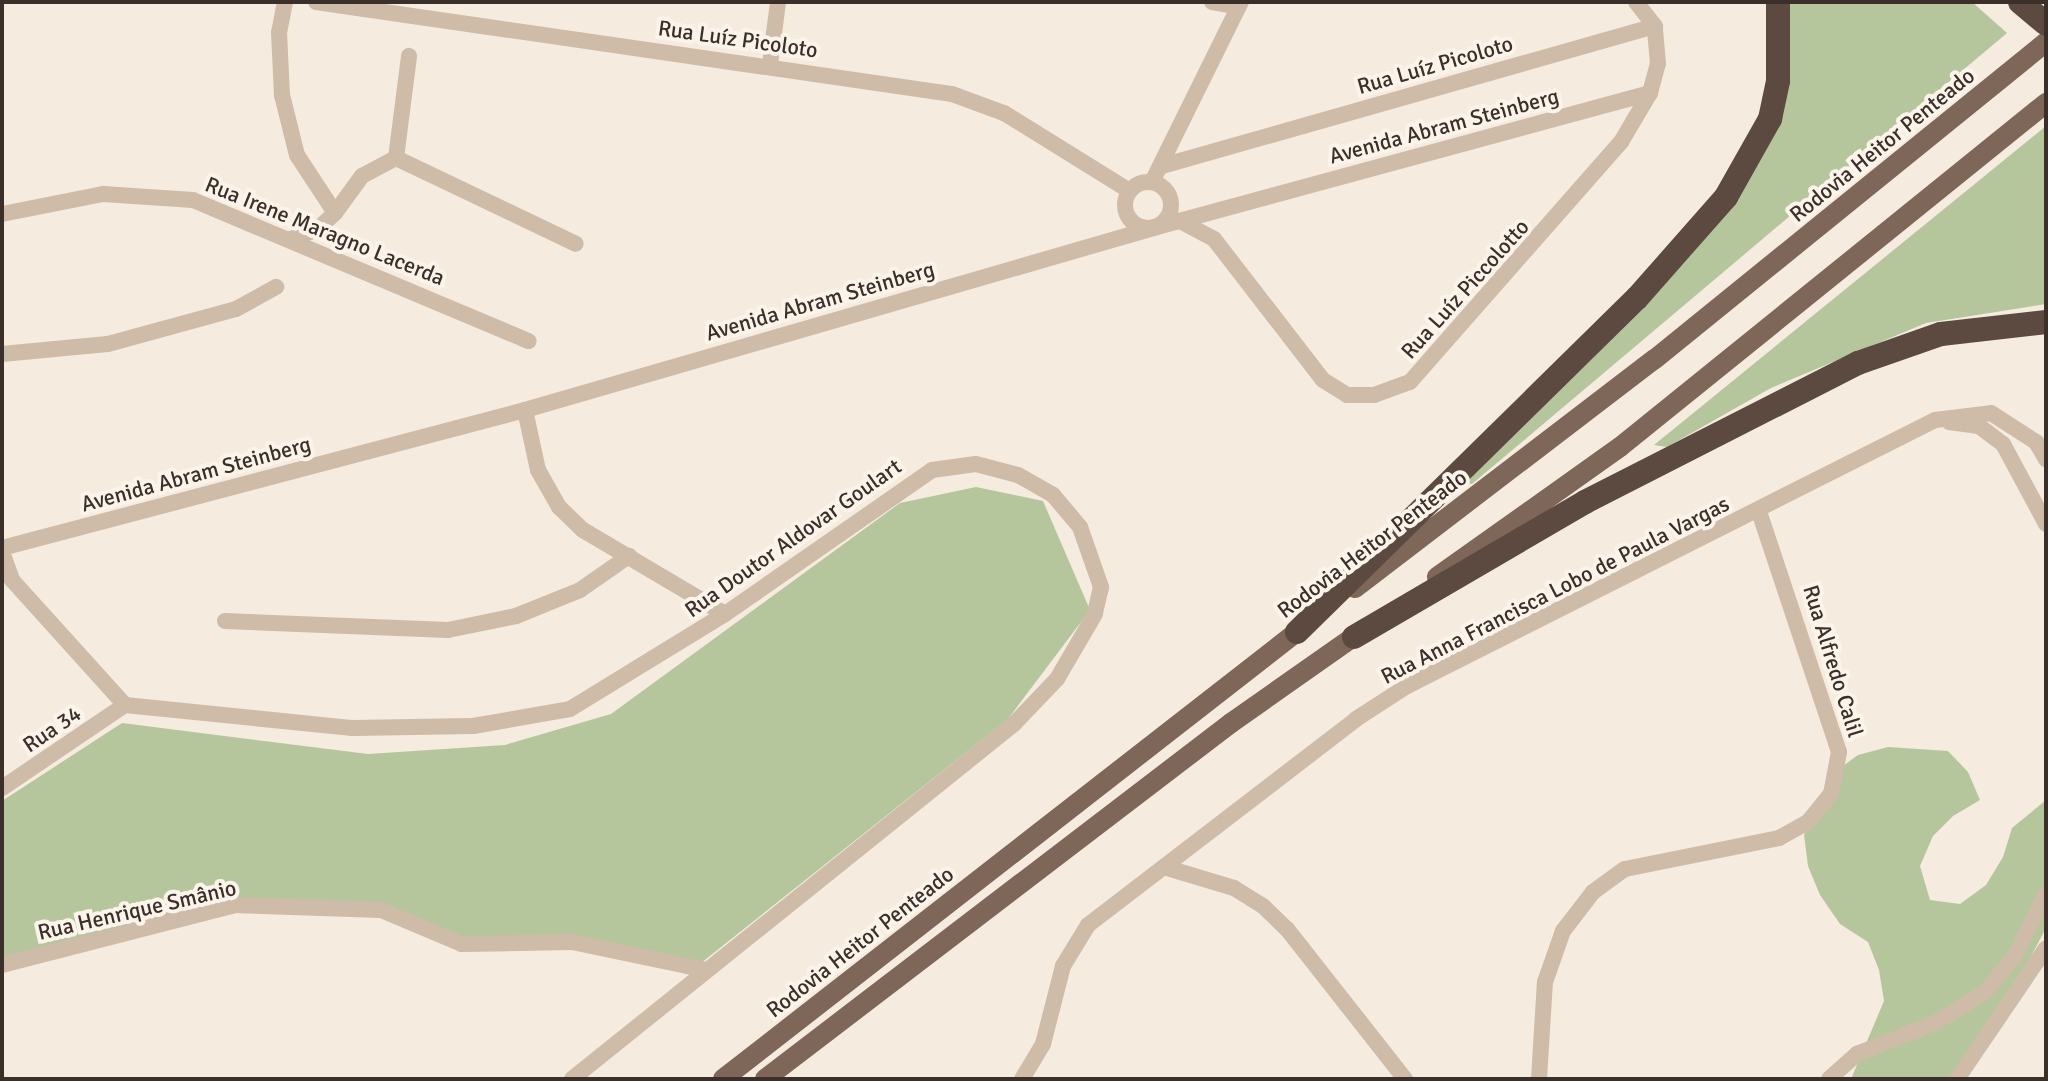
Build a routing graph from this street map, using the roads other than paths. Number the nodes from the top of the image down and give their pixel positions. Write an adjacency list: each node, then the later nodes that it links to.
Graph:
1 (285, 2): 20 (street)
2 (316, 2): 13 (street, Rua Luíz Picoloto)
3 (778, 2): 13 (street)
4 (1212, 2): 8 (street)
5 (1636, 2): 10 (street)
6 (1778, 2): 39 (highway)
7 (2020, 2): 9 (highway)
8 (1240, 4): 17 (street)
9 (2046, 24)
10 (1655, 26): 14 (street); 17 (street, Rua Luíz Picoloto)
11 (2046, 42): 39 (main road, Rodovia Heitor Penteado)
12 (409, 56): 16 (street)
13 (770, 64): 19 (street, Rua Luíz Picoloto)
14 (1650, 93): 22 (street, Avenida Abram Steinberg); 22 (street, Rua Luíz Piccolotto)
15 (2046, 103): 40 (main road)
16 (396, 158): 20 (street); 25 (street)
17 (1162, 166): 18 (street)
18 (1152, 182): 19 (street); 23 (street)
19 (1130, 191): 23 (street)
20 (335, 213): 24 (street)
21 (2, 214): 24 (street, Rua Irene Maragno Lacerda)
22 (1182, 222): 23 (street, Avenida Abram Steinberg)
23 (1157, 227): 30 (street, Avenida Abram Steinberg)
24 (291, 239): 28 (street, Rua Irene Maragno Lacerda)
25 (576, 244)
26 (276, 287): 29 (street)
27 (2046, 322): 40 (highway)
28 (529, 341)
29 (2, 354)
30 (525, 410): 35 (street, Avenida Abram Steinberg); 36 (street)
31 (1935, 420): 32 (street); 33 (street, Rua Anna Francisca Lobo de Paula Vargas); 34 (street)
32 (2046, 459)
33 (1759, 511): 43 (street, Rua Anna Francisca Lobo de Paula Vargas); 53 (street, Rua Alfredo Calil)
34 (2046, 524)
35 (2, 550): 41 (street)
36 (629, 556): 37 (street); 38 (street)
37 (725, 614): 41 (street, Rua Doutor Aldovar Goulart); 47 (street, Rua Doutor Aldovar Goulart)
38 (225, 621)
39 (1297, 632): 49 (main road, Rodovia Heitor Penteado)
40 (1354, 637): 50 (main road)
41 (125, 705): 42 (street, Rua 34)
42 (2, 788)
43 (1164, 867): 51 (street, Rua Anna Francisca Lobo de Paula Vargas); 52 (street)
44 (2046, 894): 54 (street)
45 (2046, 948): 55 (street)
46 (2, 965): 47 (street, Rua Henrique Smânio)
47 (706, 970): 48 (street, Rua Doutor Aldovar Goulart)
48 (572, 1079)
49 (723, 1079)
50 (765, 1079)
51 (1022, 1079)
52 (1405, 1079)
53 (1539, 1079)
54 (1829, 1079)
55 (1957, 1079)

